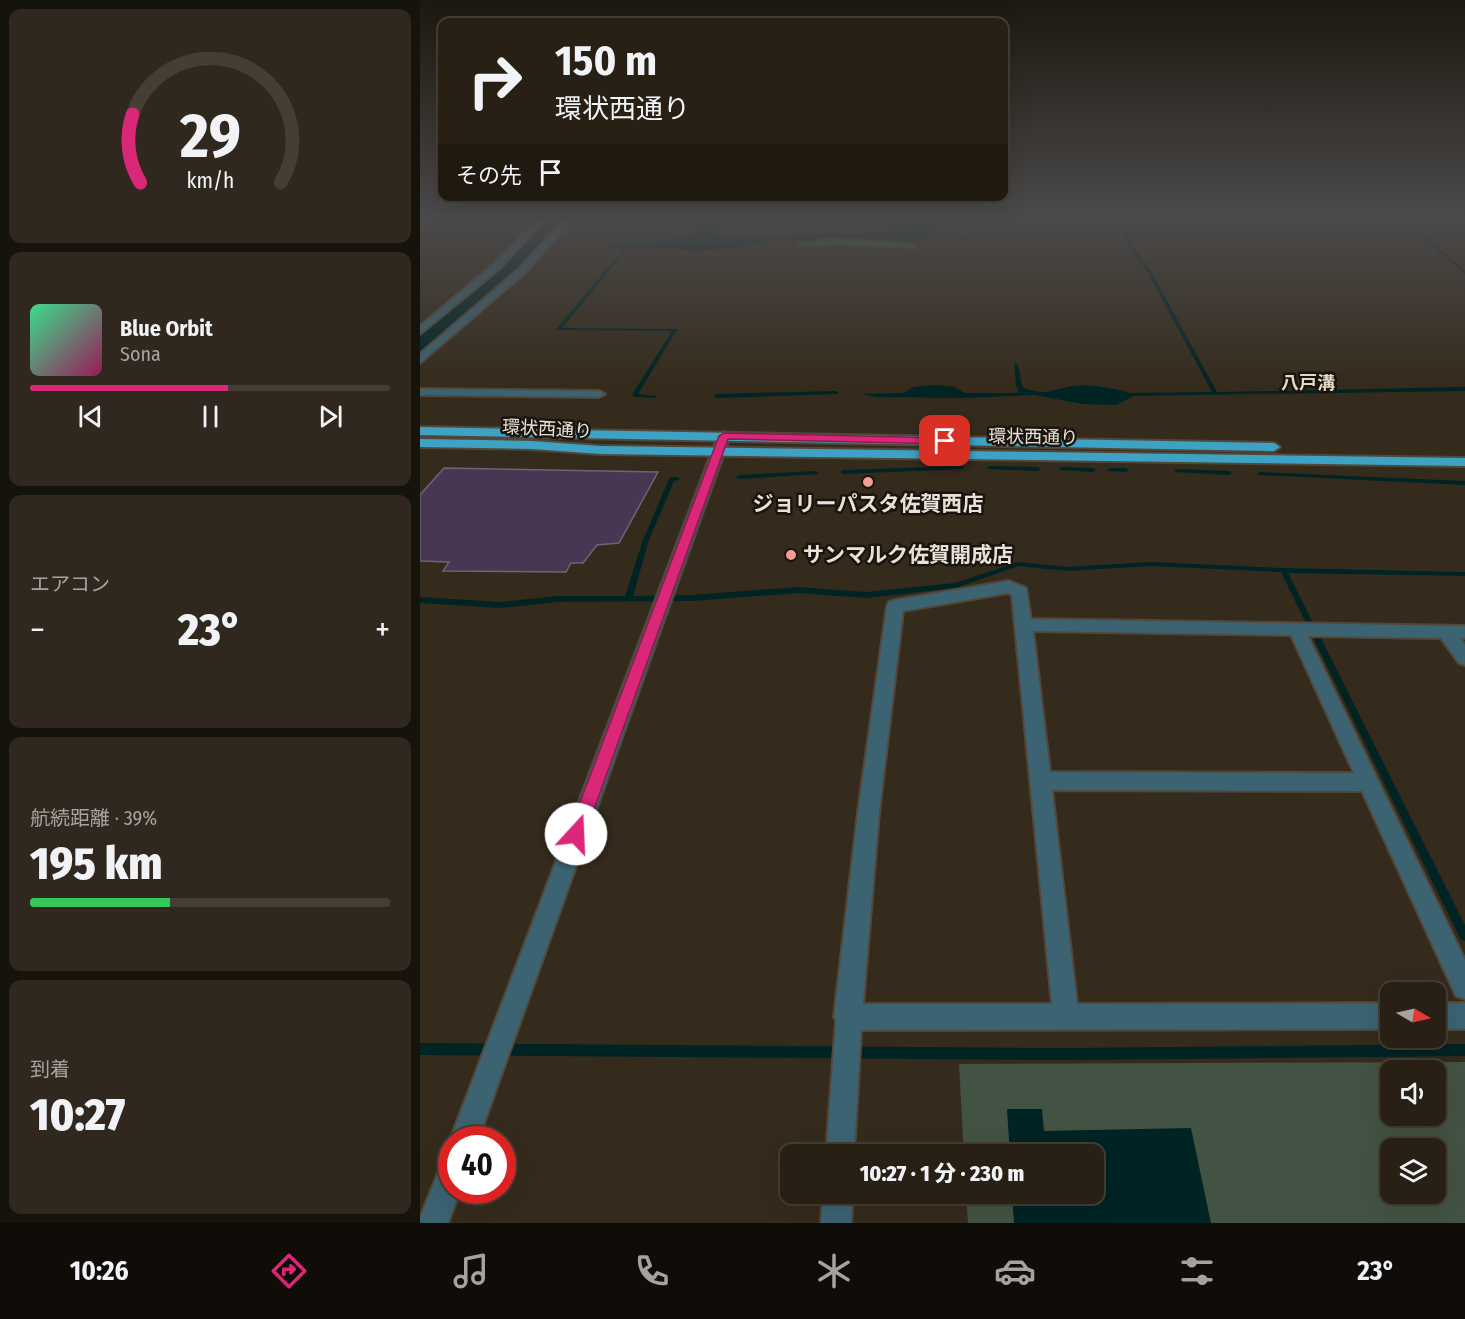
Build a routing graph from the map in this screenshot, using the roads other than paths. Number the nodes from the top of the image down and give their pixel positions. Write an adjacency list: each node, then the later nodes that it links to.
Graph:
1 (490, 272): 3 (street)
2 (521, 272): 4 (street)
3 (420, 331)
4 (420, 360)
5 (420, 392): 6 (street)
6 (599, 394)
7 (420, 430): 8 (highway, 環状西通り)
8 (724, 436): 10 (street); 11 (highway, 環状西通り)
9 (420, 443): 10 (highway, 環状西通り)
10 (717, 451): 12 (highway, 環状西通り); 26 (street)
11 (1465, 451)
12 (1465, 462)
13 (1025, 625): 14 (street); 18 (street); 25 (street)
14 (1300, 628): 15 (street); 19 (street)
15 (1446, 632): 16 (street); 17 (street)
16 (1465, 632)
17 (1465, 658)
18 (1041, 781): 19 (street); 21 (street)
19 (1369, 782): 20 (street)
20 (1465, 987)
21 (1066, 1016): 22 (street); 25 (street)
22 (1380, 1016)
23 (1446, 1016): 24 (street)
24 (1465, 1016)
25 (847, 1024): 27 (street)
26 (469, 1126)
27 (841, 1144)
28 (440, 1204): 30 (street)
29 (837, 1204): 31 (street)
30 (433, 1223)
31 (836, 1223)

